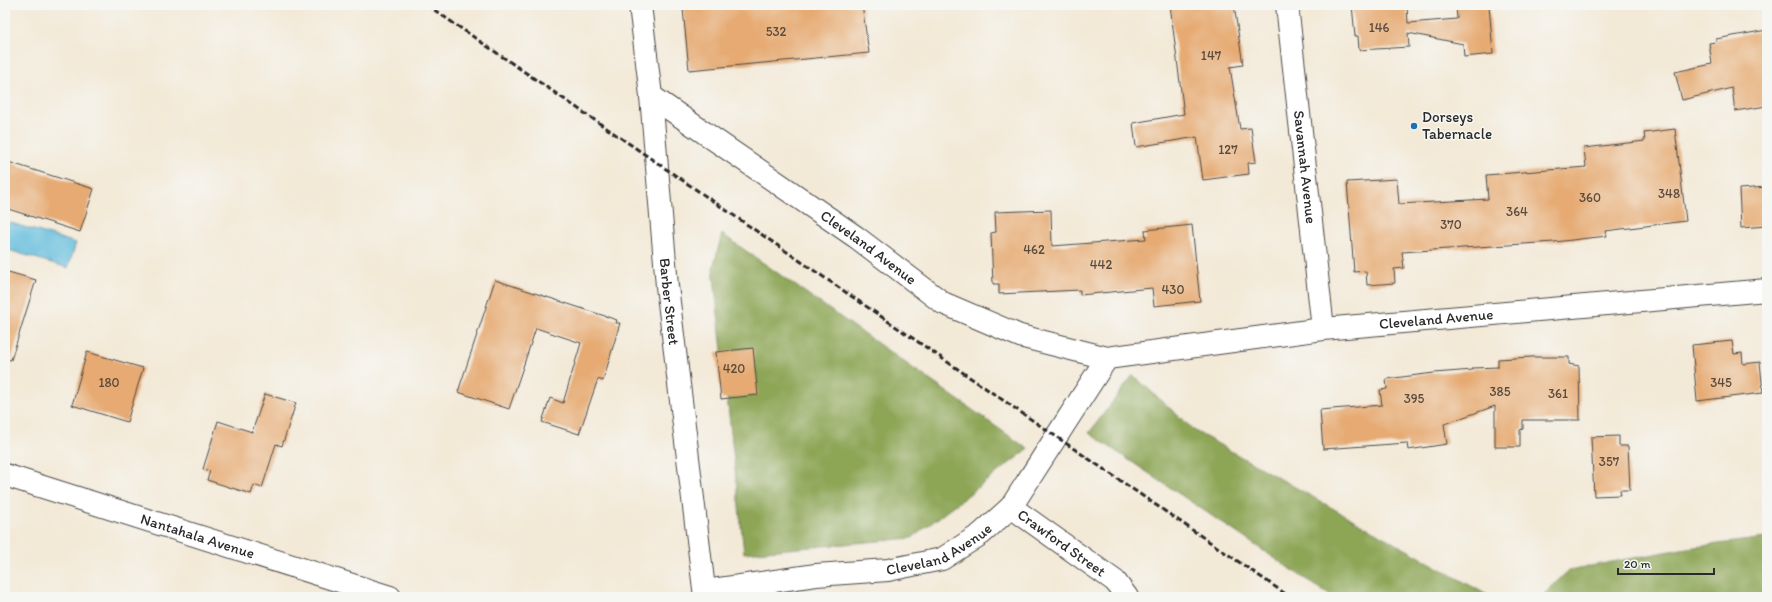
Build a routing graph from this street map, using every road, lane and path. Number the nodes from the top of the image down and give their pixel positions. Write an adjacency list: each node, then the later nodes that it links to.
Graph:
1 (640, 5): 3 (street, Barber Street)
2 (1287, 5): 5 (street, Savannah Avenue)
3 (651, 96): 6 (street, Cleveland Avenue); 9 (street, Barber Street)
4 (1767, 290): 5 (street, Cleveland Avenue)
5 (1322, 329): 6 (street, Cleveland Avenue)
6 (1106, 358): 8 (street, Cleveland Avenue)
7 (5, 475): 10 (street, Nantahala Avenue)
8 (1011, 507): 9 (street, Cleveland Avenue); 11 (street, Crawford Street)
9 (705, 594)
10 (390, 597)
11 (1127, 597)

